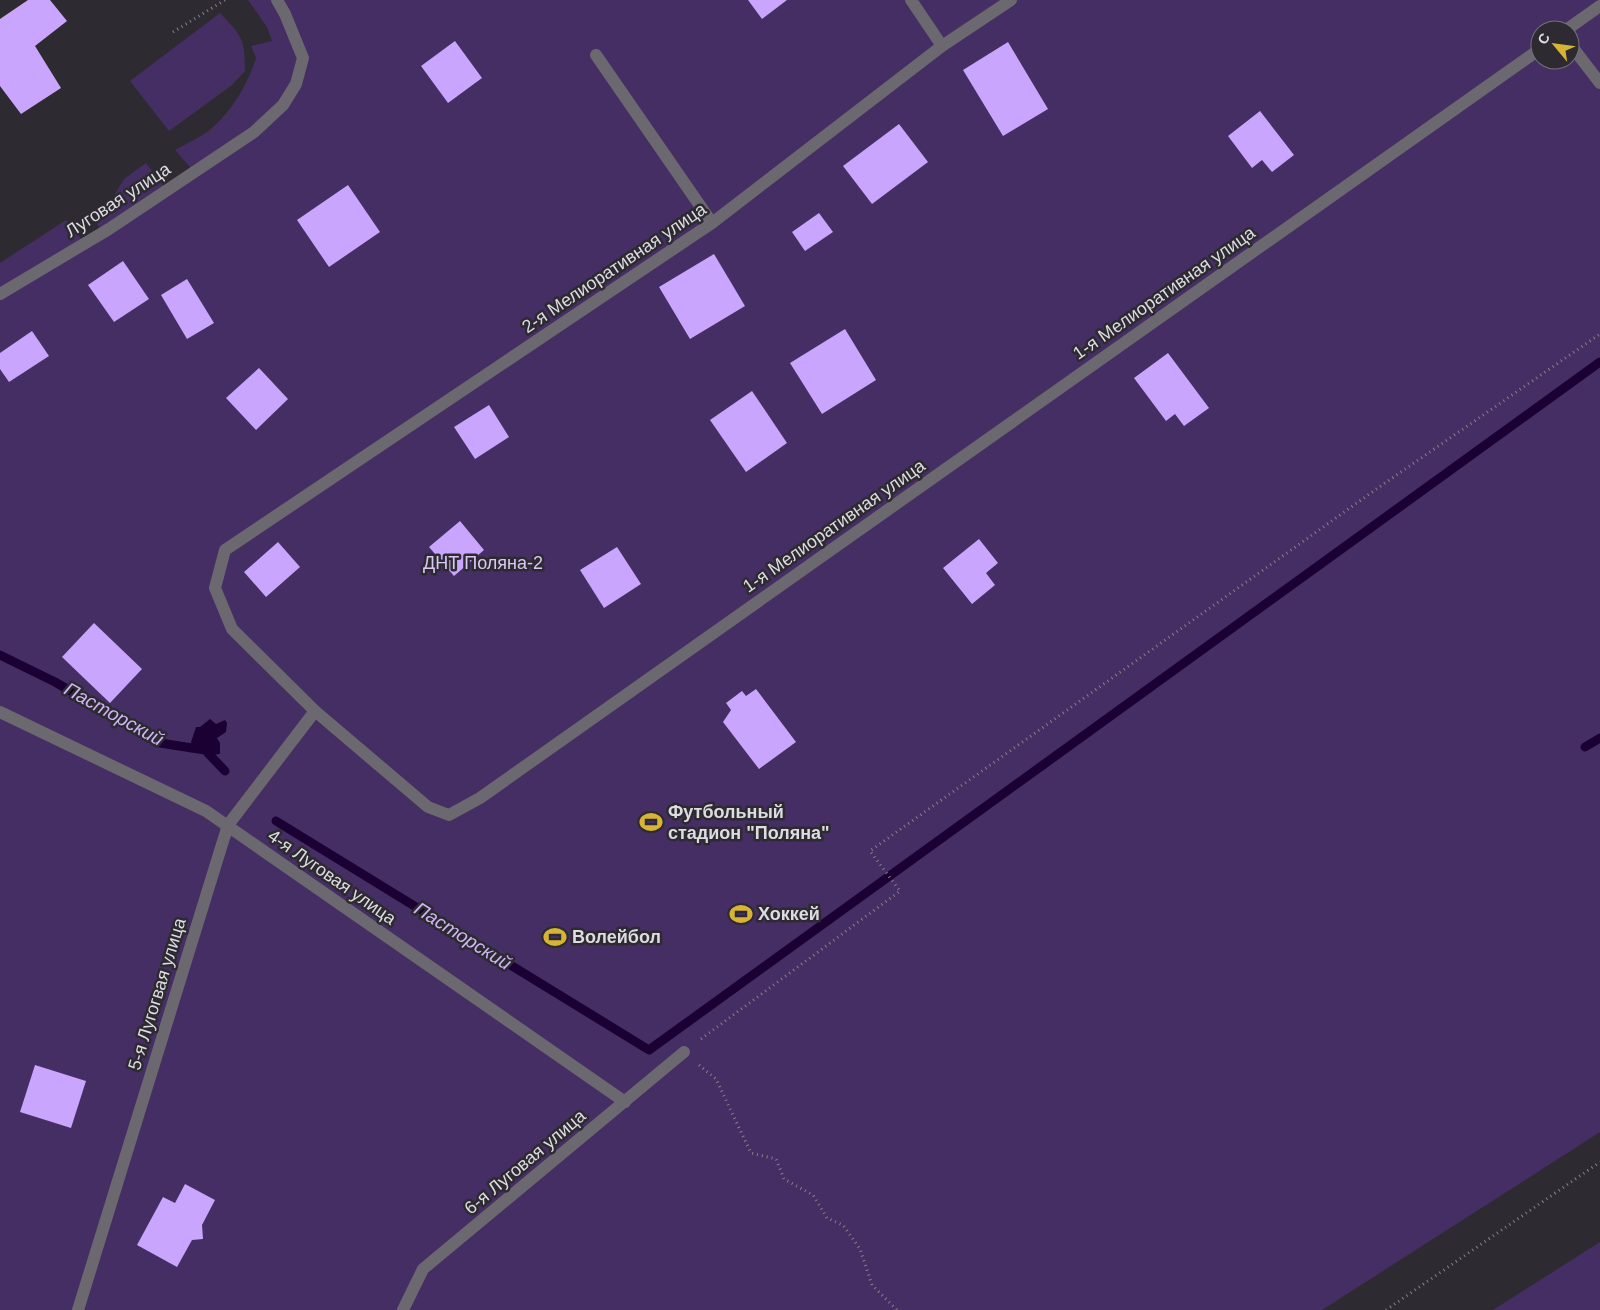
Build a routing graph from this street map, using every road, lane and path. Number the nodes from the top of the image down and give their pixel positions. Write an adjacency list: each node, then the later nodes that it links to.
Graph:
1 (225, 0): 7 (path)
2 (277, 0): 14 (street, Луговая улица)
3 (911, 0): 8 (street)
4 (1011, 0): 8 (street, 2-я Мелиоративная улица)
5 (1600, 6): 6 (street)
6 (1580, 20)
7 (173, 32)
8 (942, 46): 13 (street, 2-я Мелиоративная улица)
9 (596, 54): 13 (street)
10 (1530, 55): 17 (street, 1-я Мелиоративная улица)
11 (1580, 57): 12 (street)
12 (1600, 83)
13 (712, 224): 16 (street, 2-я Мелиоративная улица)
14 (0, 294)
15 (1600, 334): 20 (path)
16 (225, 550): 17 (street, 1-я Мелиоративная улица)
17 (315, 711): 19 (street, 5-я Лугогвая улица)
18 (0, 712): 19 (street, 4-я Луговая улица)
19 (228, 825): 21 (street, 4-я Луговая улица); 23 (street, 5-я Лугогвая улица)
20 (684, 1052): 21 (street, 6-я Луговая улица); 25 (path)
21 (625, 1102): 24 (street, 6-я Луговая улица)
22 (1600, 1162): 26 (path)
23 (78, 1310)
24 (403, 1310)
25 (897, 1310)
26 (1386, 1310)

